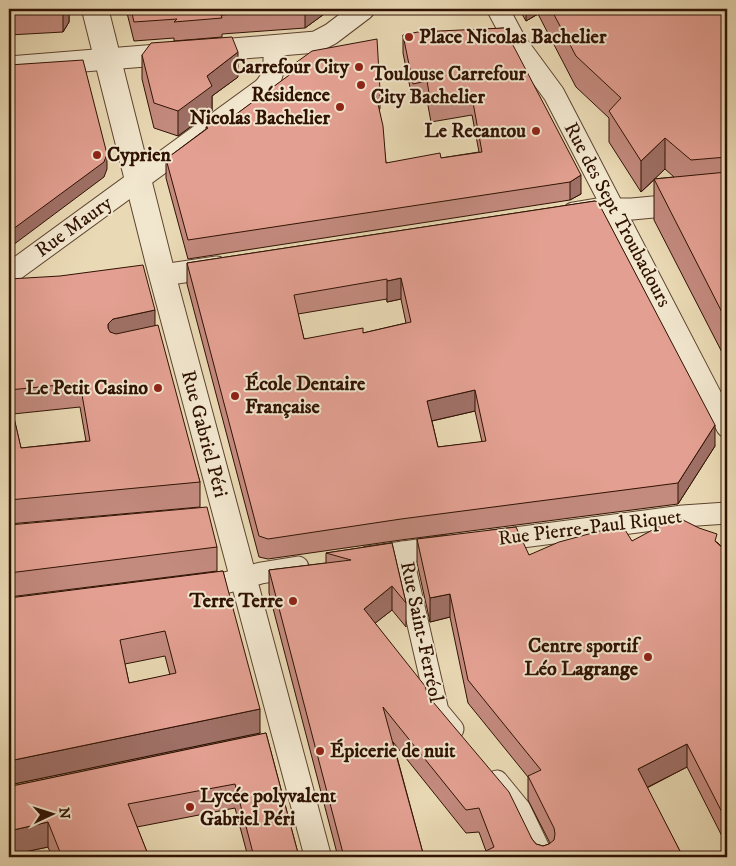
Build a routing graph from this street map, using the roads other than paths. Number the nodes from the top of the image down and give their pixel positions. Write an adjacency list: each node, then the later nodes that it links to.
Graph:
1 (95, 9): 5 (street, Rue Gabriel Péri)
2 (364, 9): 4 (street)
3 (498, 9): 9 (street, Rue des Sept Troubadours)
4 (274, 46): 5 (street); 7 (street, Rue Maury)
5 (108, 59): 6 (street); 7 (street, Rue Gabriel Péri)
6 (9, 66)
7 (138, 180): 12 (street, Rue Maury); 13 (street, Rue Gabriel Péri)
8 (727, 200): 9 (street)
9 (615, 209): 10 (street); 14 (street, Rue des Sept Troubadours)
10 (558, 215)
11 (233, 264): 13 (street)
12 (9, 274)
13 (163, 275): 19 (street, Rue Gabriel Péri)
14 (727, 427)
15 (727, 513): 16 (street, Rue Pierre-Paul Riquet)
16 (403, 552): 17 (street, Rue Pierre-Paul Riquet); 21 (street, Rue Saint-Ferréol)
17 (346, 560)
18 (318, 564): 19 (street)
19 (242, 578): 20 (street); 23 (street, Rue Gabriel Péri)
20 (177, 589)
21 (463, 741)
22 (482, 764): 24 (street)
23 (318, 857)
24 (543, 857)

